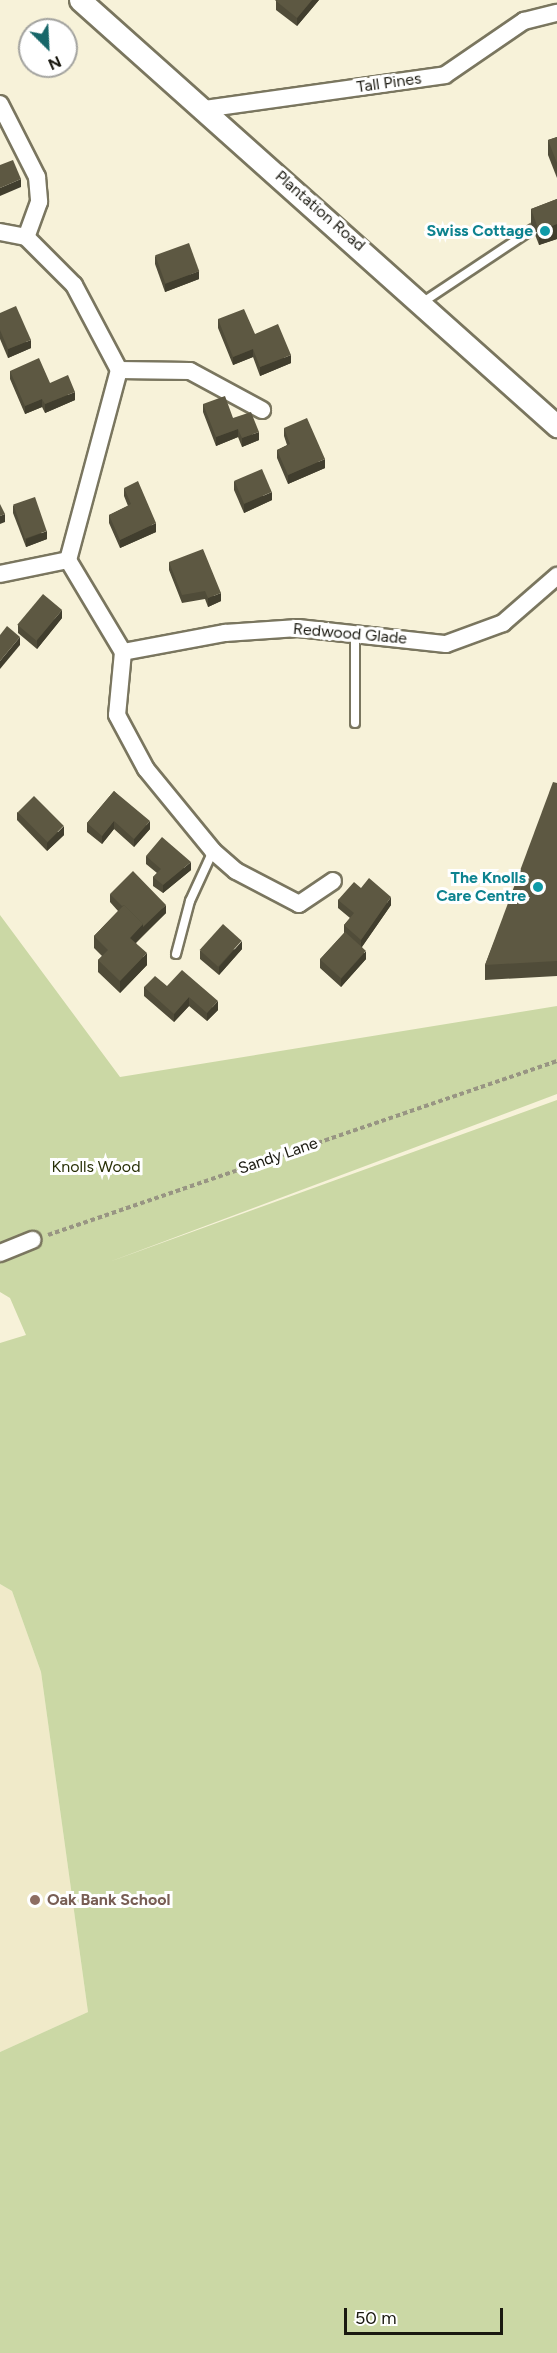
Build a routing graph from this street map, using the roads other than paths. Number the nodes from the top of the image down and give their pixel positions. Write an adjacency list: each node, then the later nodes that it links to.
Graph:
1 (80, 0): 4 (street, Plantation Road)
2 (557, 13): 4 (street, Tall Pines)
3 (0, 104): 7 (street)
4 (204, 109): 8 (street, Plantation Road)
5 (533, 229): 8 (lane)
6 (0, 232): 7 (street)
7 (26, 237): 9 (street)
8 (423, 302): 11 (street, Plantation Road)
9 (119, 370): 10 (street); 12 (street)
10 (262, 410)
11 (557, 426)
12 (69, 560): 13 (street); 16 (street)
13 (0, 574)
14 (557, 576): 15 (street, Redwood Glade)
15 (354, 631): 16 (street, Redwood Glade); 17 (lane)
16 (123, 652): 18 (street)
17 (355, 723)
18 (213, 851): 19 (street); 20 (lane)
19 (333, 881)
20 (176, 954)
21 (33, 1240): 22 (street)
22 (0, 1253)

